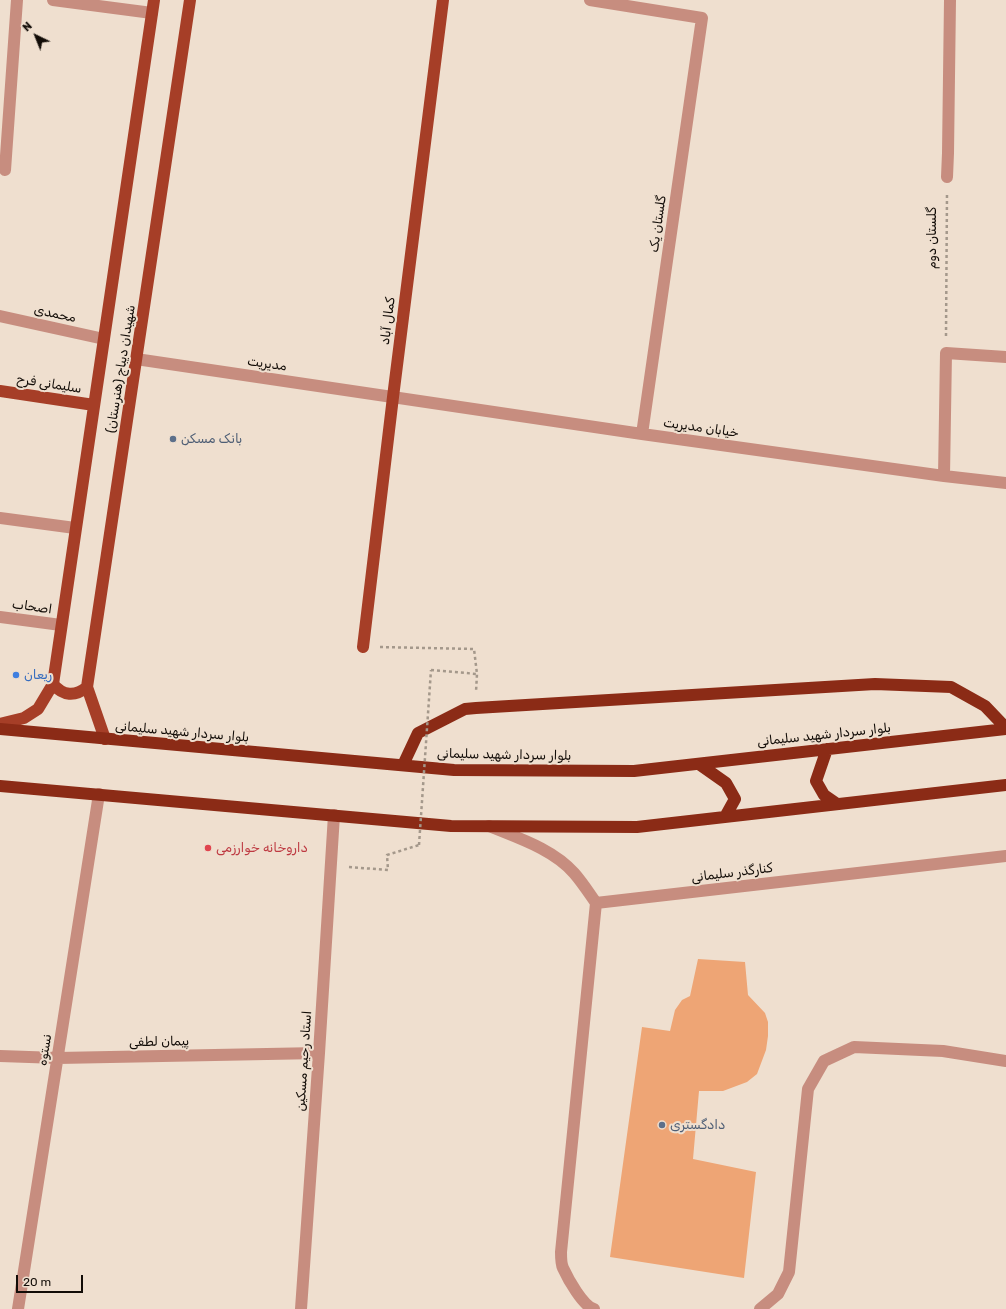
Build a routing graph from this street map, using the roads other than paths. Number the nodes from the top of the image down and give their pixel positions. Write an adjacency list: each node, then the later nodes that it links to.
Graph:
1 (17, 0): 9 (street)
2 (53, 0): 8 (street)
3 (154, 0): 8 (main road, شهیدان دیباج (هنرستان))
4 (190, 0): 14 (main road, شهیدان دیباج (هنرستان))
5 (444, 0): 16 (main road, کمال آباد)
6 (590, 0): 18 (street, گلستان یک)
7 (950, 0): 10 (street)
8 (152, 13): 12 (main road, شهیدان دیباج (هنرستان))
9 (5, 170)
10 (947, 177)
11 (0, 316): 12 (street, محمدی)
12 (104, 339): 17 (main road, شهیدان دیباج (هنرستان))
13 (1006, 357): 19 (street)
14 (136, 359): 16 (street, مدیریت); 27 (main road, شهیدان دیباج (هنرستان))
15 (0, 391): 17 (main road, سلیمانی فرح)
16 (393, 397): 18 (street, خیابان مدیریت); 25 (main road, کمال آباد)
17 (94, 405): 22 (main road, شهیدان دیباج (هنرستان))
18 (642, 434): 19 (street, خیابان مدیریت)
19 (944, 476): 20 (street, خیابان مدیریت)
20 (1006, 483)
21 (0, 518): 22 (street)
22 (75, 528): 24 (main road, شهیدان دیباج (هنرستان))
23 (0, 617): 24 (street, اصحاب)
24 (61, 625): 26 (main road, شهیدان دیباج (هنرستان))
25 (363, 647)
26 (52, 684): 27 (main road); 28 (main road)
27 (87, 687): 31 (main road, شهیدان دیباج (هنرستان))
28 (0, 724)
29 (0, 729): 31 (highway, بلوار سردار شهید سلیمانی)
30 (1006, 729): 32 (highway, بلوار سردار شهید سلیمانی); 34 (highway)
31 (105, 739): 34 (highway, بلوار سردار شهید سلیمانی)
32 (827, 749): 33 (highway, بلوار سردار شهید سلیمانی); 38 (highway)
33 (699, 764): 34 (highway, بلوار سردار شهید سلیمانی); 40 (highway)
34 (402, 765)
35 (1006, 785): 38 (highway)
36 (0, 786): 37 (highway)
37 (99, 794): 39 (highway); 46 (street, نستوه)
38 (837, 804): 40 (highway)
39 (334, 815): 41 (highway); 44 (street, استاد رحیم مسکین)
40 (724, 817): 41 (highway)
41 (489, 826): 43 (street)
42 (1006, 856): 43 (street, کنارگذر سلیمانی)
43 (596, 903): 50 (street)
44 (319, 1053): 46 (street, پیمان لطفی); 49 (street, استاد رحیم مسکین)
45 (0, 1056): 46 (street, پیمان لطفی)
46 (58, 1058): 48 (street, نستوه)
47 (1006, 1061): 51 (street)
48 (18, 1309)
49 (301, 1309)
50 (594, 1309)
51 (760, 1309)

